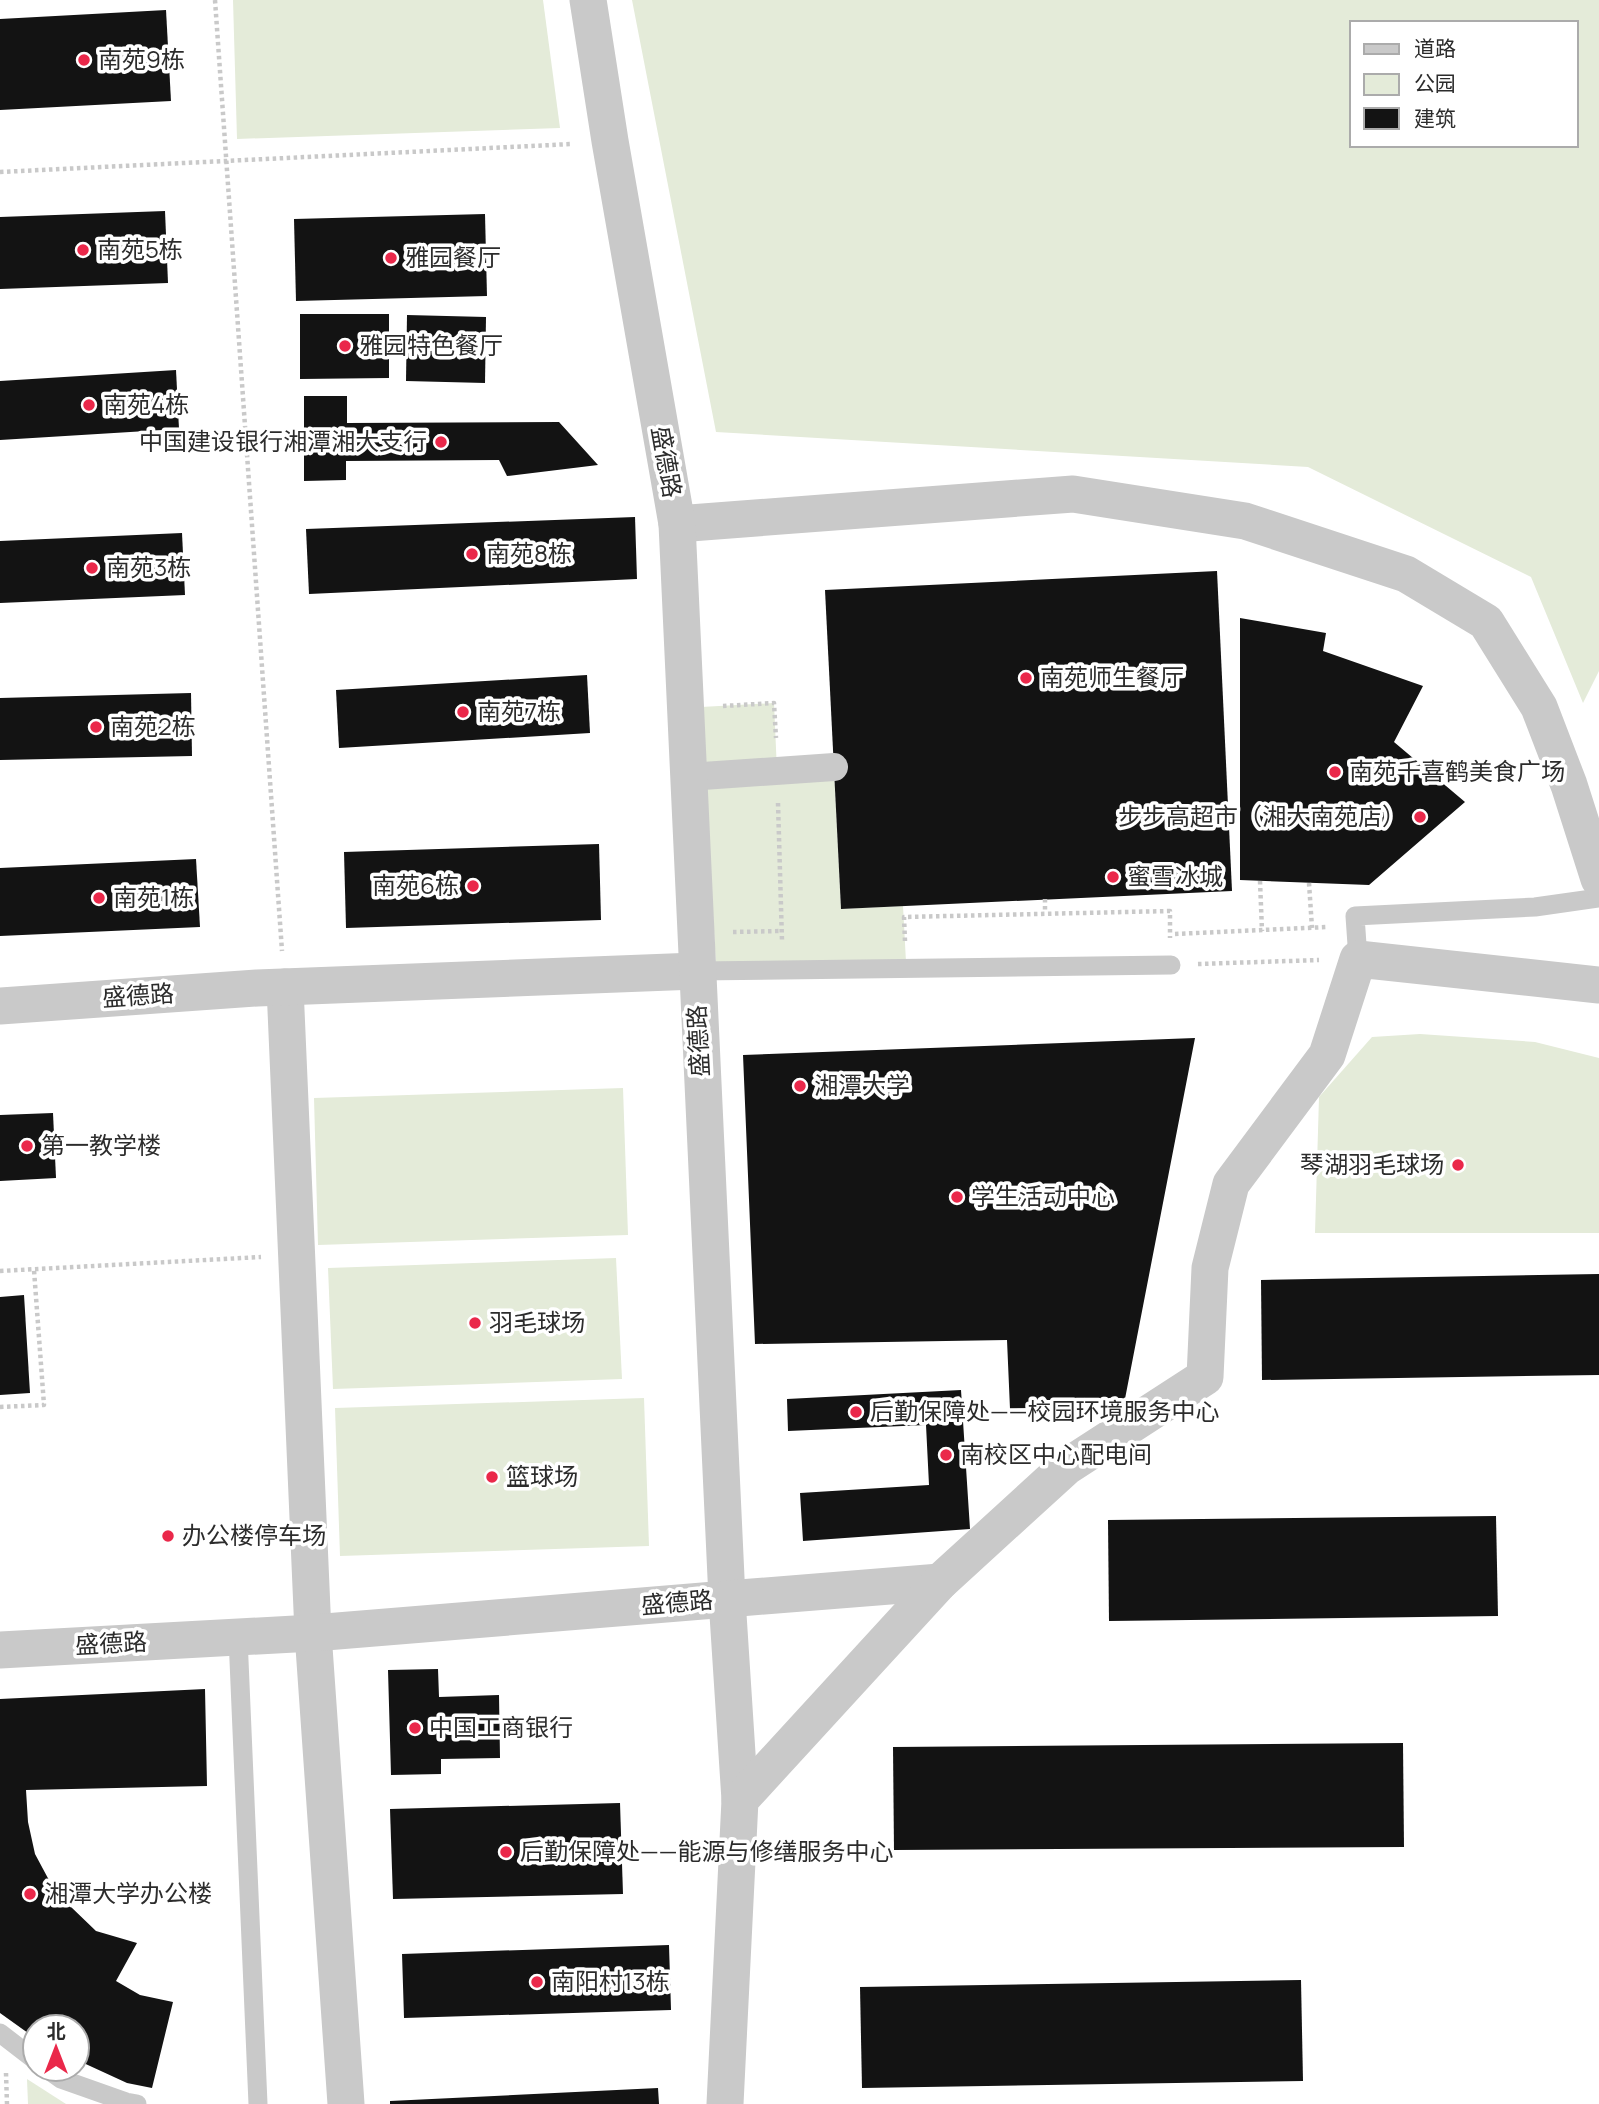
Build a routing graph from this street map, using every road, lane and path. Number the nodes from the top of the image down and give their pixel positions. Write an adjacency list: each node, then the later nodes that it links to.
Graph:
1 (215, 0): 4 (path)
2 (588, 0): 3 (street, 盛德路)
3 (610, 141): 4 (path); 6 (street, 盛德路)
4 (226, 160): 5 (path); 28 (path)
5 (0, 172)
6 (677, 524): 10 (street, 盛德路); 11 (street)
7 (713, 706): 9 (path)
8 (834, 767): 9 (street)
9 (777, 771): 10 (street); 18 (path)
10 (688, 777): 26 (street, 盛德路)
11 (1599, 879)
12 (1260, 881): 19 (path)
13 (1309, 883): 17 (path)
14 (1599, 898): 22 (lane)
15 (1045, 899): 16 (path)
16 (1045, 913): 21 (path); 23 (path)
17 (1312, 928): 19 (path); 22 (path)
18 (781, 931): 20 (path); 24 (path)
19 (1262, 931): 21 (path)
20 (728, 933)
21 (1170, 934): 25 (path)
22 (1357, 942): 25 (path); 27 (street); 34 (street)
23 (905, 944)
24 (782, 947)
25 (1171, 965): 26 (lane, 盛德路)
26 (696, 971): 28 (street, 盛德路); 35 (street, 盛德路)
27 (1599, 985)
28 (285, 986): 29 (street, 盛德路); 36 (street)
29 (0, 1006)
30 (263, 1257): 31 (path)
31 (34, 1270): 32 (path); 33 (path)
32 (0, 1272)
33 (0, 1407)
34 (940, 1582): 35 (street); 39 (street)
35 (727, 1599): 36 (street, 盛德路); 39 (street)
36 (313, 1633): 37 (street, 盛德路); 45 (street)
37 (238, 1637): 38 (street, 盛德路); 44 (lane)
38 (0, 1650)
39 (740, 1800): 46 (street)
40 (0, 2033): 41 (lane)
41 (21, 2049)
42 (73, 2083): 43 (lane)
43 (137, 2104)
44 (258, 2104)
45 (346, 2104)
46 (725, 2104)

